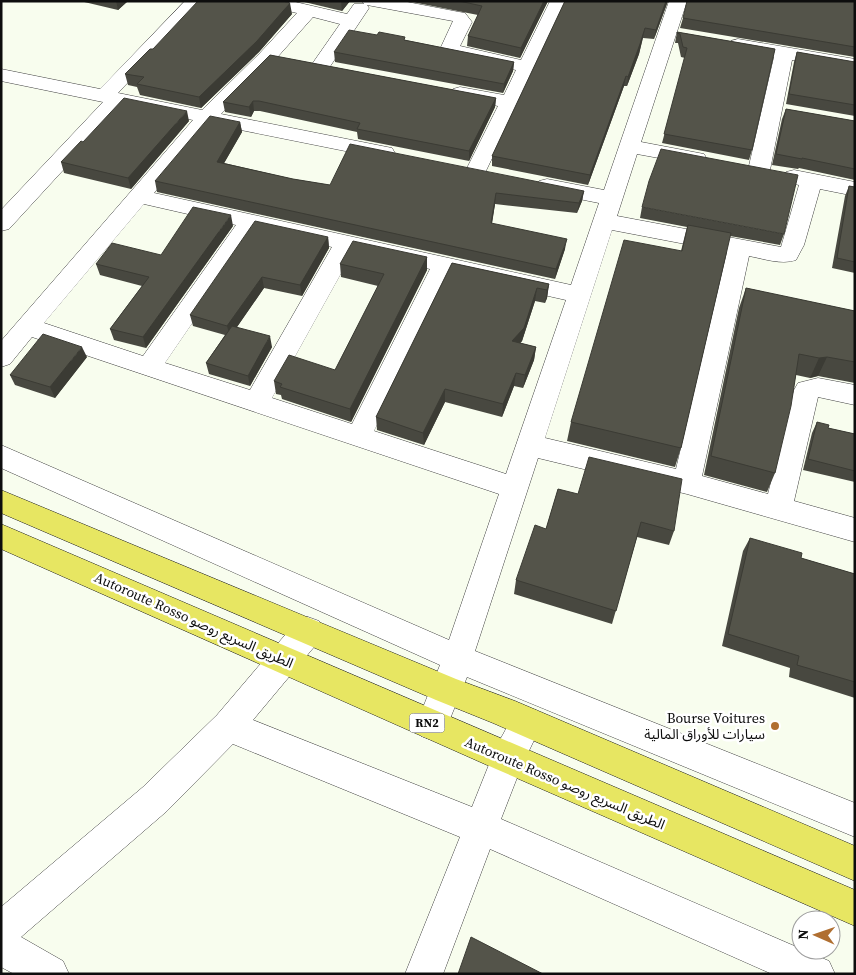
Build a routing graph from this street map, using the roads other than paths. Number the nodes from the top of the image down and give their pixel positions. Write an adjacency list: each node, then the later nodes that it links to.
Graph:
1 (268, 1): 7 (street)
2 (364, 1): 8 (street)
3 (370, 1): 13 (street)
4 (678, 1): 20 (street)
5 (192, 2): 17 (street)
6 (553, 2): 13 (street)
7 (308, 12): 8 (street); 11 (street)
8 (351, 21): 11 (street)
9 (716, 41): 10 (street)
10 (784, 52): 12 (street); 24 (street)
11 (294, 62): 14 (street); 19 (street)
12 (855, 64)
13 (527, 67): 18 (street)
14 (339, 70)
15 (1, 76): 17 (street)
16 (443, 90): 18 (street)
17 (110, 98): 19 (street); 30 (street)
18 (510, 102): 23 (street)
19 (206, 117): 21 (street); 27 (street)
20 (630, 146): 22 (street); 28 (street)
21 (408, 158)
22 (713, 162)
23 (476, 172)
24 (811, 180): 26 (street); 32 (street)
25 (524, 182): 28 (street)
26 (855, 189)
27 (138, 196): 29 (street); 35 (street)
28 (608, 210): 32 (street); 34 (street)
29 (251, 221): 31 (street); 37 (street)
30 (1, 224)
31 (346, 243): 33 (street); 39 (street)
32 (740, 246): 43 (street)
33 (444, 265): 34 (street); 40 (street)
34 (580, 295): 41 (street)
35 (28, 328): 36 (street); 37 (street)
36 (1, 358)
37 (149, 367): 39 (street)
38 (855, 395): 46 (street)
39 (256, 403): 40 (street)
40 (358, 437): 44 (street)
41 (529, 445): 43 (street); 44 (street)
42 (1, 456): 50 (street)
43 (687, 483): 46 (street)
44 (515, 488): 50 (street)
45 (1, 501): 49 (highway)
46 (778, 509): 47 (street)
47 (855, 530)
48 (1, 536): 51 (highway, Autoroute Rosso الطريق السريع روصو / RN2)
49 (308, 631): 51 (street); 52 (highway)
50 (457, 658): 52 (street); 57 (street)
51 (285, 660): 54 (highway, Autoroute Rosso الطريق السريع روصو / RN2); 55 (street)
52 (447, 690): 53 (highway); 54 (street)
53 (527, 722): 56 (street); 59 (highway)
54 (432, 725): 56 (highway, Autoroute Rosso الطريق السريع روصو / RN2)
55 (228, 726): 58 (street); 61 (street)
56 (508, 758): 58 (street); 60 (highway, Autoroute Rosso الطريق السريع روصو / RN2)
57 (855, 820)
58 (481, 828): 64 (street); 65 (street)
59 (855, 864)
60 (855, 908)
61 (1, 931)
62 (1, 946): 63 (street)
63 (50, 974)
64 (424, 974)
65 (816, 974)

